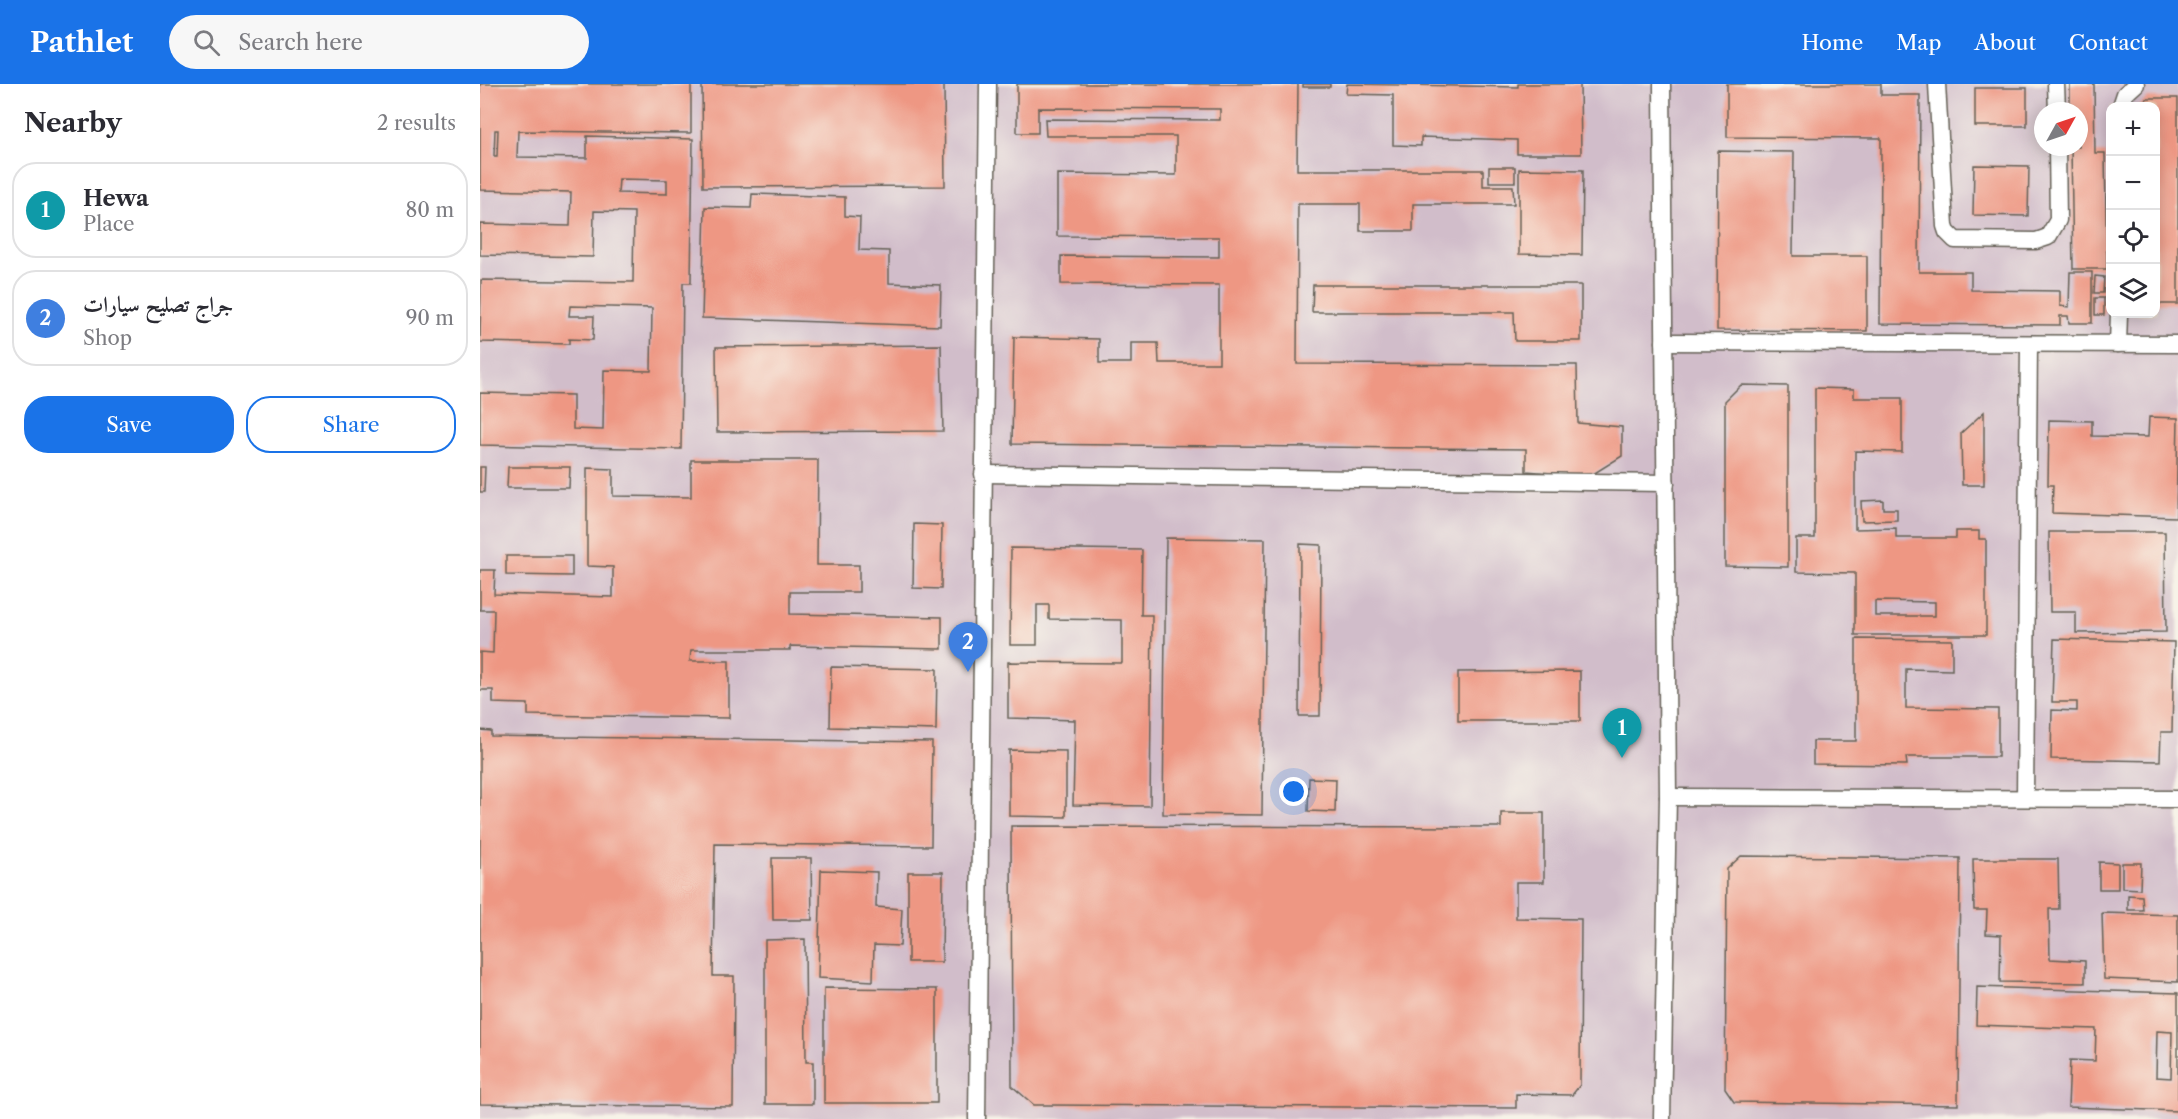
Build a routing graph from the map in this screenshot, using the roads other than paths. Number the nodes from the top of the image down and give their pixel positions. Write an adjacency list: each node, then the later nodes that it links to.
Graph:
1 (988, 84): 14 (lane)
2 (1662, 84): 10 (lane)
3 (1937, 84): 8 (lane)
4 (2056, 84): 6 (lane)
5 (2136, 84): 7 (lane)
6 (2057, 102)
7 (2122, 102)
8 (2057, 156)
9 (2118, 318): 12 (lane)
10 (1664, 342): 11 (lane); 15 (lane)
11 (2029, 344): 12 (lane); 17 (lane)
12 (2118, 344): 13 (lane)
13 (2178, 344)
14 (983, 474): 15 (lane); 19 (lane)
15 (1666, 483): 16 (lane)
16 (1668, 797): 17 (lane); 20 (lane)
17 (2025, 798): 18 (lane)
18 (2178, 799)
19 (977, 1119)
20 (1662, 1119)

